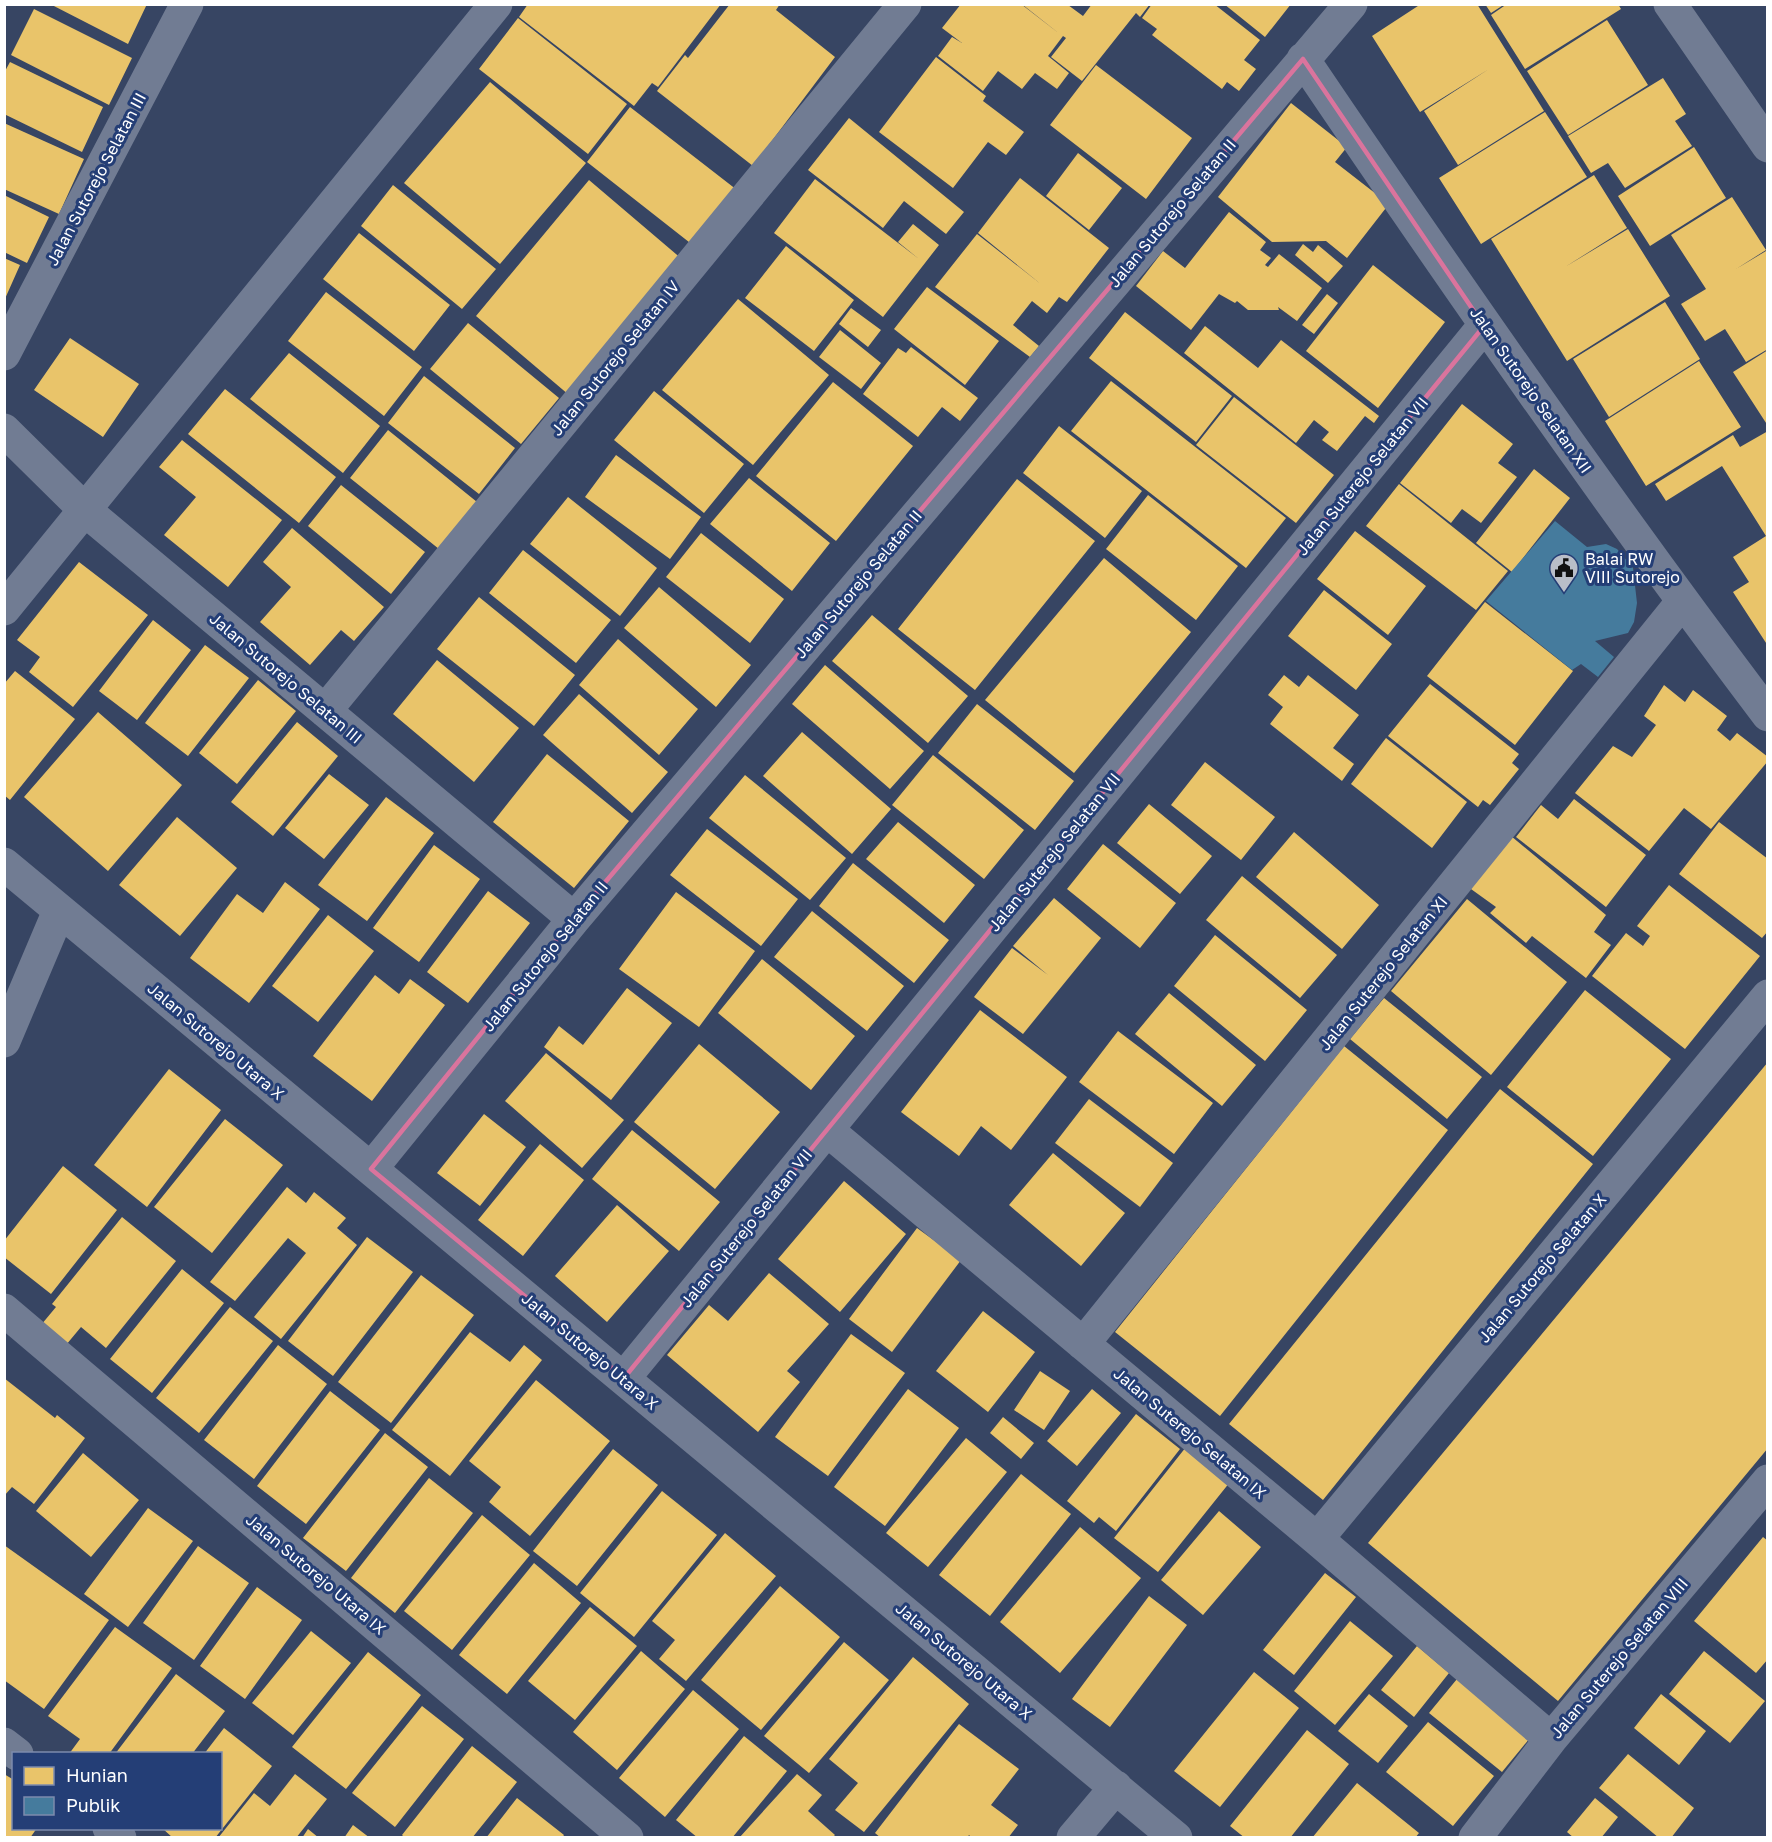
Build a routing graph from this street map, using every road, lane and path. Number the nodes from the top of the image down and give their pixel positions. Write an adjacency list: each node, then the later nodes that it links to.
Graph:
1 (187, 4): 9 (street, Jalan Sutorejo Selatan III)
2 (496, 4): 11 (street)
3 (1351, 4): 6 (street, Jalan Sutorejo Selatan II)
4 (1670, 4): 7 (street)
5 (900, 6): 14 (street, Jalan Sutorejo Selatan IV)
6 (1303, 59): 8 (street, Jalan Sutorejo Selatan XII); 18 (street, Jalan Sutorejo Selatan II)
7 (1767, 146)
8 (1484, 326): 12 (street, Jalan Sutorejo Selatan XII); 21 (street, Jalan Suterejo Selatan VII)
9 (4, 354)
10 (4, 430): 11 (street, Jalan Sutorejo Selatan III)
11 (86, 511): 13 (street); 14 (street, Jalan Sutorejo Selatan III)
12 (1683, 602): 15 (street, Jalan Sutorejo Selatan XII); 24 (street, Jalan Suterejo Selatan XI)
13 (4, 609)
14 (325, 711): 18 (street, Jalan Sutorejo Selatan III)
15 (1767, 715)
16 (4, 864): 17 (street, Jalan Sutorejo Utara X)
17 (59, 911): 20 (street); 22 (street, Jalan Sutorejo Utara X)
18 (574, 919): 22 (street, Jalan Sutorejo Selatan II)
19 (1767, 996): 27 (street, Jalan Sutorejo Selatan X)
20 (4, 1041)
21 (827, 1130): 24 (street, Jalan Suterejo Selatan IX); 25 (street, Jalan Suterejo Selatan VII)
22 (371, 1169): 25 (street, Jalan Sutorejo Utara X)
23 (4, 1310): 30 (street, Jalan Sutorejo Utara IX)
24 (1083, 1344): 27 (street, Jalan Suterejo Selatan IX)
25 (624, 1378): 29 (street, Jalan Sutorejo Utara X)
26 (1767, 1481): 28 (street, Jalan Suterejo Selatan VIII)
27 (1317, 1539): 28 (street, Jalan Suterejo Selatan IX)
28 (1551, 1739): 33 (street, Jalan Suterejo Selatan VIII)
29 (1116, 1786): 31 (street); 32 (street, Jalan Sutorejo Utara X)
30 (627, 1838)
31 (1072, 1838)
32 (1176, 1838)
33 (1475, 1838)

